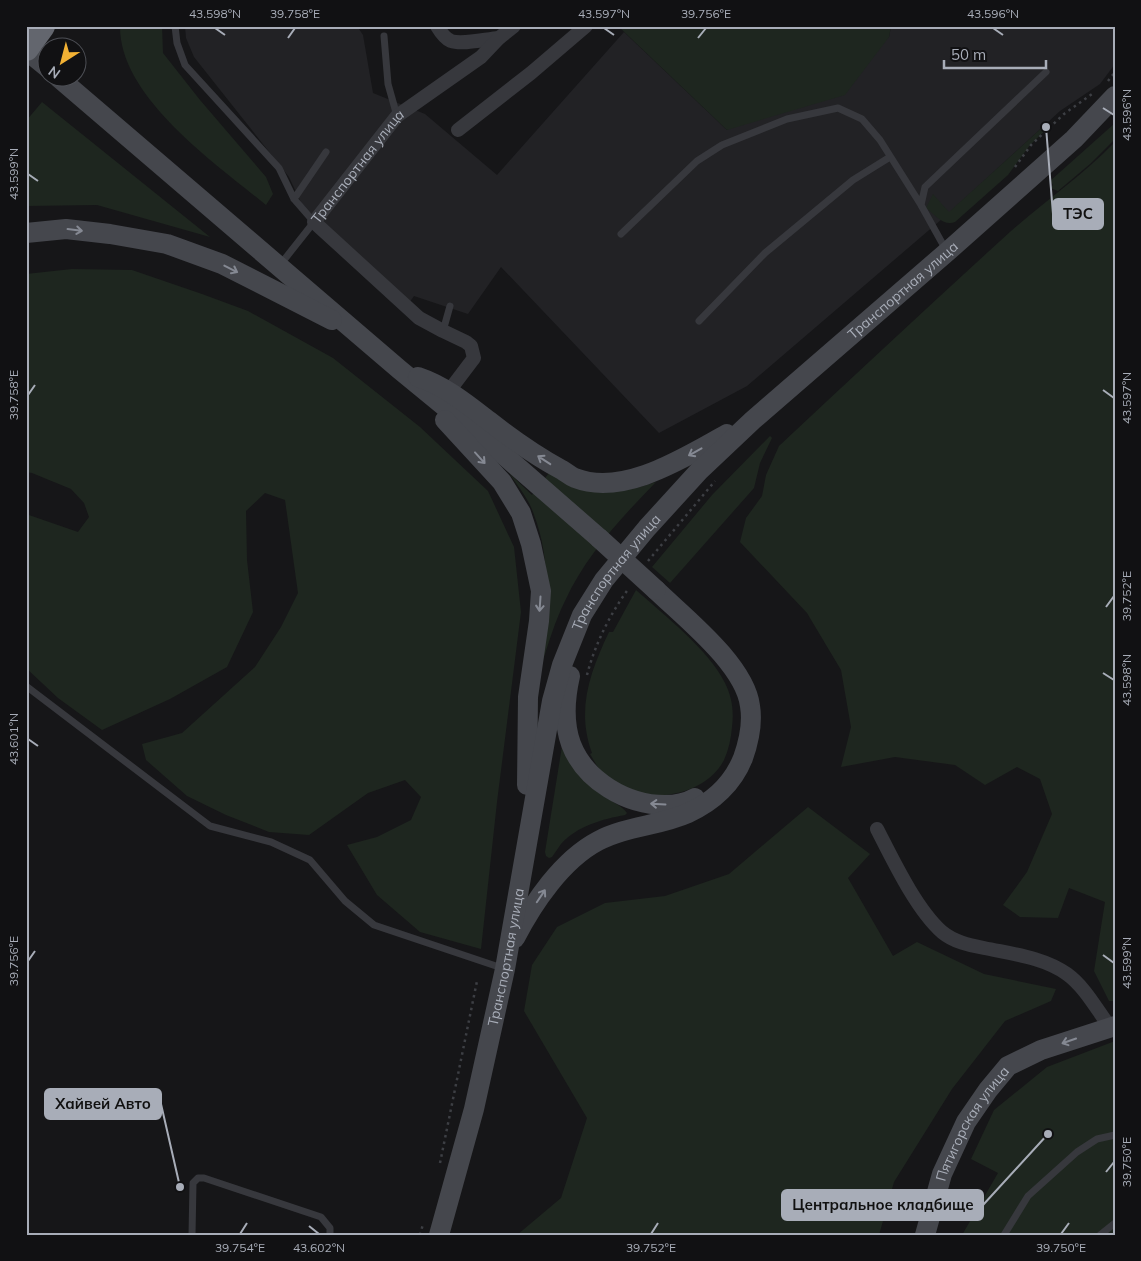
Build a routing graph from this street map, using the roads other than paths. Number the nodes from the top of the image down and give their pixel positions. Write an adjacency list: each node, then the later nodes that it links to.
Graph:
1 (42, 26): 8 (highway)
2 (175, 26): 17 (lane)
3 (437, 26): 7 (street)
4 (514, 26): 7 (street)
5 (586, 26): 14 (street)
6 (384, 36): 13 (lane, Транспортная улица)
7 (498, 38): 13 (street)
8 (26, 49): 9 (main road)
9 (38, 59)
10 (1046, 72): 18 (lane)
11 (71, 88): 23 (main road)
12 (1110, 90): 22 (main road, Транспортная улица)
13 (398, 116): 19 (street, Транспортная улица)
14 (458, 130)
15 (326, 152): 17 (lane)
16 (890, 157): 18 (lane); 21 (lane); 25 (lane)
17 (294, 199): 19 (lane)
18 (920, 205): 22 (lane)
19 (314, 222): 23 (lane); 27 (street, Транспортная улица)
20 (26, 233): 26 (main road, one-way to 26)
21 (621, 234)
22 (947, 252): 30 (main road, Транспортная улица)
23 (279, 266): 26 (main road)
24 (450, 306): 27 (lane)
25 (698, 321)
26 (356, 332): 28 (main road)
27 (443, 332): 29 (street, Транспортная улица)
28 (400, 370): 29 (main road); 33 (main road, bridge); 35 (main road, one-way to 35)
29 (449, 391): 30 (main road, one-way to 29)
30 (753, 420): 31 (main road, Транспортная улица)
31 (582, 615): 33 (main road, one-way to 31); 35 (main road, Транспортная улица)
32 (26, 686): 36 (lane)
33 (749, 740): 36 (main road, one-way to 33)
34 (877, 830): 37 (street)
35 (527, 841): 36 (main road, Транспортная улица)
36 (506, 961): 42 (main road, Транспортная улица)
37 (1112, 1027): 43 (main road, Пятигорская улица, one-way to 43)
38 (1115, 1135): 44 (lane)
39 (1115, 1222): 45 (lane)
40 (192, 1235): 41 (lane)
41 (330, 1235)
42 (439, 1235)
43 (925, 1235)
44 (1004, 1235)
45 (1100, 1235)

